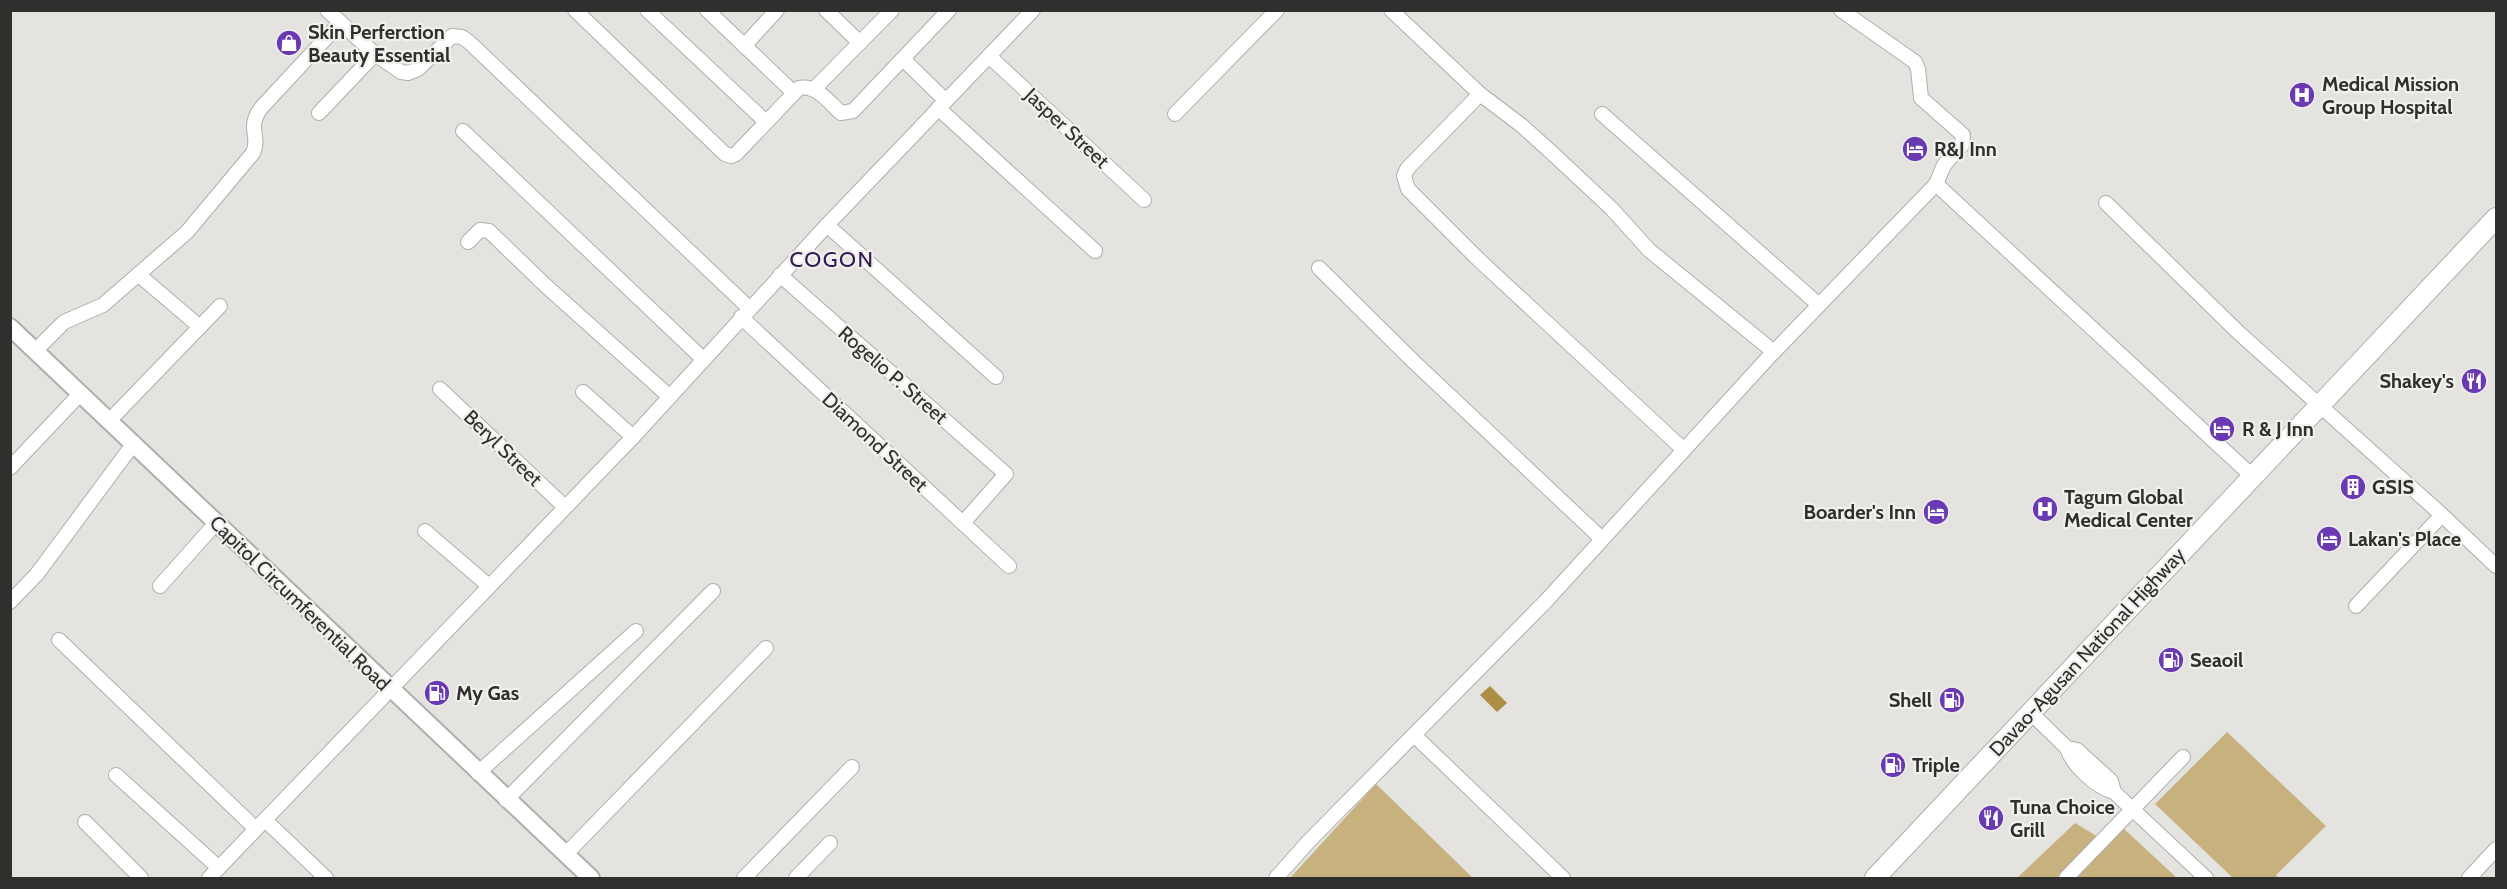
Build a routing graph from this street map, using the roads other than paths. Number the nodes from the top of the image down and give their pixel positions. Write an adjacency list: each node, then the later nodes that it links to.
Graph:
1 (327, 10): 13 (street)
2 (575, 10): 26 (street)
3 (647, 10): 26 (street)
4 (707, 10): 15 (street)
5 (826, 10): 14 (street)
6 (892, 10): 14 (street)
7 (949, 10): 18 (street)
8 (1033, 10): 17 (street)
9 (1277, 10): 24 (street)
10 (1391, 10): 21 (street)
11 (1841, 10): 28 (street)
12 (771, 12): 15 (street)
13 (340, 23): 16 (street); 36 (street)
14 (860, 43): 19 (street)
15 (744, 46): 20 (street)
16 (375, 54): 23 (street); 40 (street, Diamond Street)
17 (989, 56): 22 (street); 29 (street, Jasper Street)
18 (904, 60): 19 (street); 22 (street)
19 (814, 89): 20 (street)
20 (794, 93): 26 (street)
21 (1480, 94): 44 (street); 55 (street)
22 (941, 104): 32 (street); 34 (street)
23 (319, 113)
24 (1175, 114)
25 (1602, 114): 38 (street)
26 (766, 122)
27 (463, 131): 45 (street)
28 (1936, 184): 38 (street); 57 (street)
29 (1144, 200)
30 (2106, 203): 51 (street)
31 (2496, 218): 51 (highway, Davao-Agusan National Highway)
32 (826, 225): 37 (street); 46 (street)
33 (468, 242): 50 (street)
34 (1095, 251)
35 (1319, 268): 63 (street)
36 (139, 275): 42 (street); 43 (street)
37 (780, 275): 40 (street); 61 (street, Rogelio P. Street)
38 (1820, 305): 44 (street)
39 (220, 306): 42 (street)
40 (745, 313): 45 (street); 61 (street, Diamond Street)
41 (10, 327): 43 (main road, Capitol Circumferential Road)
42 (200, 327): 52 (street)
43 (36, 350): 49 (main road, Capitol Circumferential Road)
44 (1774, 352): 55 (street)
45 (703, 359): 50 (street)
46 (996, 377)
47 (440, 389): 58 (street, Beryl Street)
48 (583, 392): 53 (street)
49 (81, 393): 52 (main road, Capitol Circumferential Road); 56 (street)
50 (669, 397): 53 (street)
51 (2319, 405): 57 (highway, Davao-Agusan National Highway); 59 (street)
52 (110, 420): 54 (main road, Capitol Circumferential Road)
53 (633, 437): 58 (street)
54 (134, 443): 60 (main road, Capitol Circumferential Road); 69 (street)
55 (1684, 450): 63 (street)
56 (10, 468)
57 (2252, 476): 75 (highway, Davao-Agusan National Highway)
58 (565, 507): 67 (street)
59 (2442, 515): 65 (street); 70 (street)
60 (216, 523): 66 (street); 74 (main road, Capitol Circumferential Road)
61 (963, 524): 64 (street, Diamond Street)
62 (425, 531): 67 (street)
63 (1602, 538): 76 (street)
64 (1009, 566)
65 (2496, 566)
66 (160, 586)
67 (489, 586): 74 (street)
68 (713, 591): 81 (street)
69 (10, 602)
70 (2356, 606)
71 (636, 631): 79 (street)
72 (59, 640): 84 (street)
73 (766, 648): 87 (street)
74 (389, 689): 79 (main road, Capitol Circumferential Road); 84 (street)
75 (2031, 713): 82 (street); 97 (highway, Davao-Agusan National Highway)
76 (1414, 735): 95 (street); 96 (street)
77 (2183, 757): 82 (street)
78 (852, 767): 93 (street)
79 (478, 773): 81 (main road, Capitol Circumferential Road)
80 (116, 775): 88 (street)
81 (506, 800): 87 (main road, Capitol Circumferential Road)
82 (2132, 809): 89 (street); 98 (street)
83 (85, 822): 90 (street)
84 (260, 824): 88 (street); 91 (street)
85 (830, 843): 94 (street)
86 (2496, 849): 99 (street)
87 (566, 855): 92 (main road, Capitol Circumferential Road)
88 (214, 873)
89 (2075, 875)
90 (141, 879)
91 (326, 879)
92 (591, 879)
93 (744, 879)
94 (796, 879)
95 (1276, 879)
96 (1563, 879)
97 (1875, 879)
98 (2206, 879)
99 (2469, 879)

